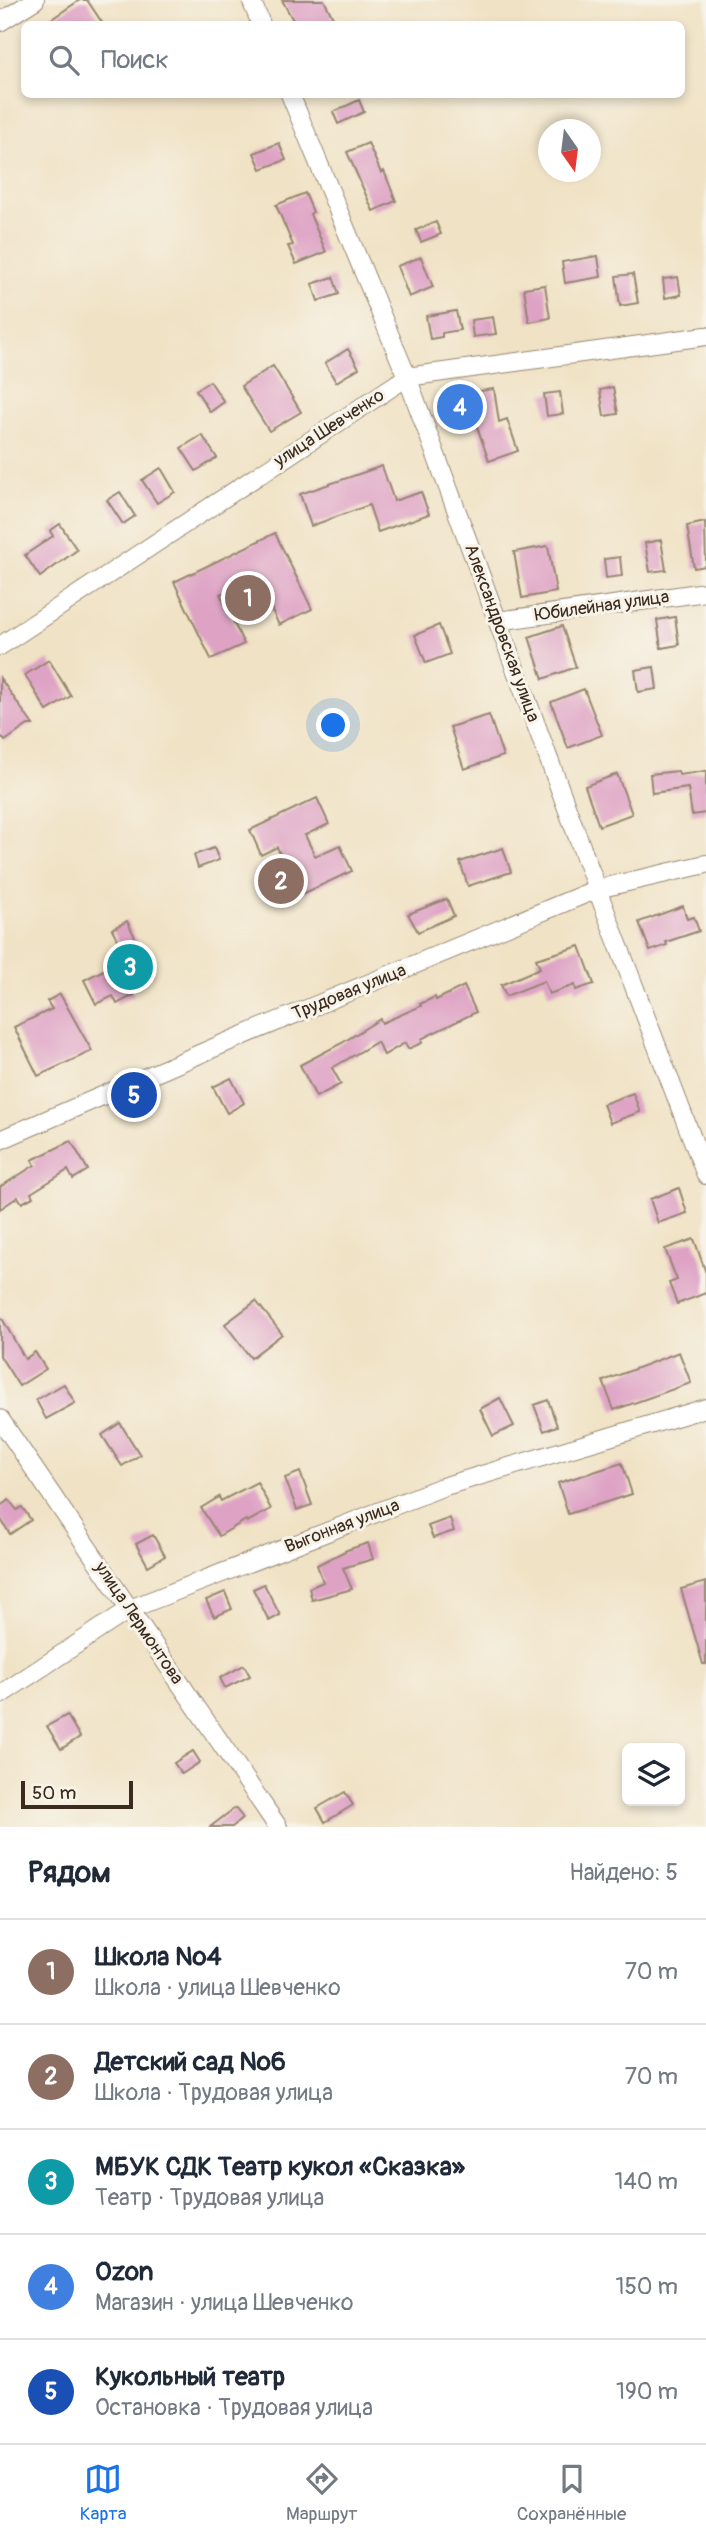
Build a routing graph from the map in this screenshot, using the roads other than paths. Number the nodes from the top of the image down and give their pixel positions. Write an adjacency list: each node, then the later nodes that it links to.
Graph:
1 (35, 0): 4 (street)
2 (251, 0): 3 (street)
3 (260, 21)
4 (0, 22)
5 (292, 98): 7 (street, Александровская улица)
6 (706, 336): 7 (street, улица Шевченко)
7 (407, 377): 9 (street, Александровская улица); 10 (street, улица Шевченко)
8 (706, 592): 9 (street, Юбилейная улица)
9 (498, 621): 12 (street, Александровская улица)
10 (0, 646)
11 (706, 864): 12 (street, Трудовая улица)
12 (597, 889): 13 (street, Трудовая улица); 14 (street, Александровская улица)
13 (0, 1140)
14 (706, 1175)
15 (706, 1408): 17 (street, Выгонная улица)
16 (0, 1419): 17 (street, улица Лермонтова)
17 (131, 1609): 18 (street, Выгонная улица); 19 (street, улица Лермонтова)
18 (0, 1695)
19 (278, 1827)

